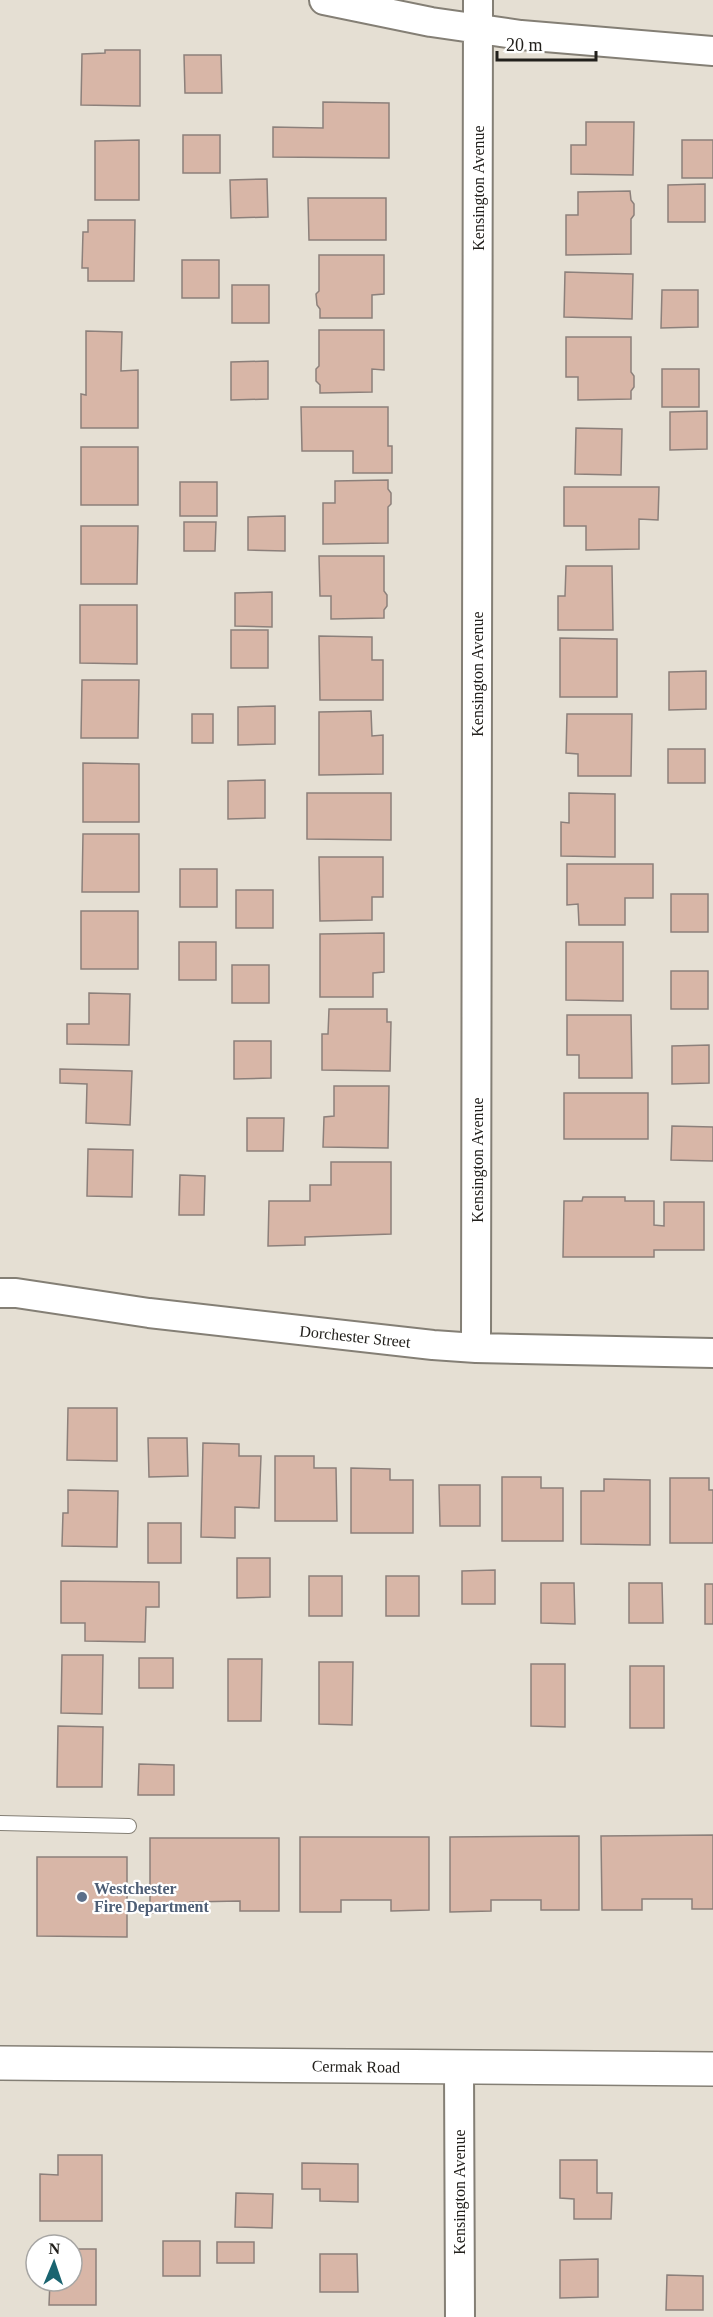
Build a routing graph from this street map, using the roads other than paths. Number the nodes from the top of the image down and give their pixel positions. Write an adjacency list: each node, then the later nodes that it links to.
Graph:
1 (324, 0): 3 (street)
2 (478, 0): 3 (street, Kensington Avenue)
3 (478, 29): 4 (street); 6 (street, Kensington Avenue)
4 (713, 51)
5 (0, 1293): 6 (street, Dorchester Street)
6 (476, 1348): 7 (street, Dorchester Street)
7 (713, 1353)
8 (0, 1823): 9 (lane)
9 (129, 1826)
10 (0, 2063): 11 (main road, Cermak Road)
11 (459, 2068): 12 (main road, Cermak Road); 13 (street, Kensington Avenue)
12 (713, 2069)
13 (460, 2317)

